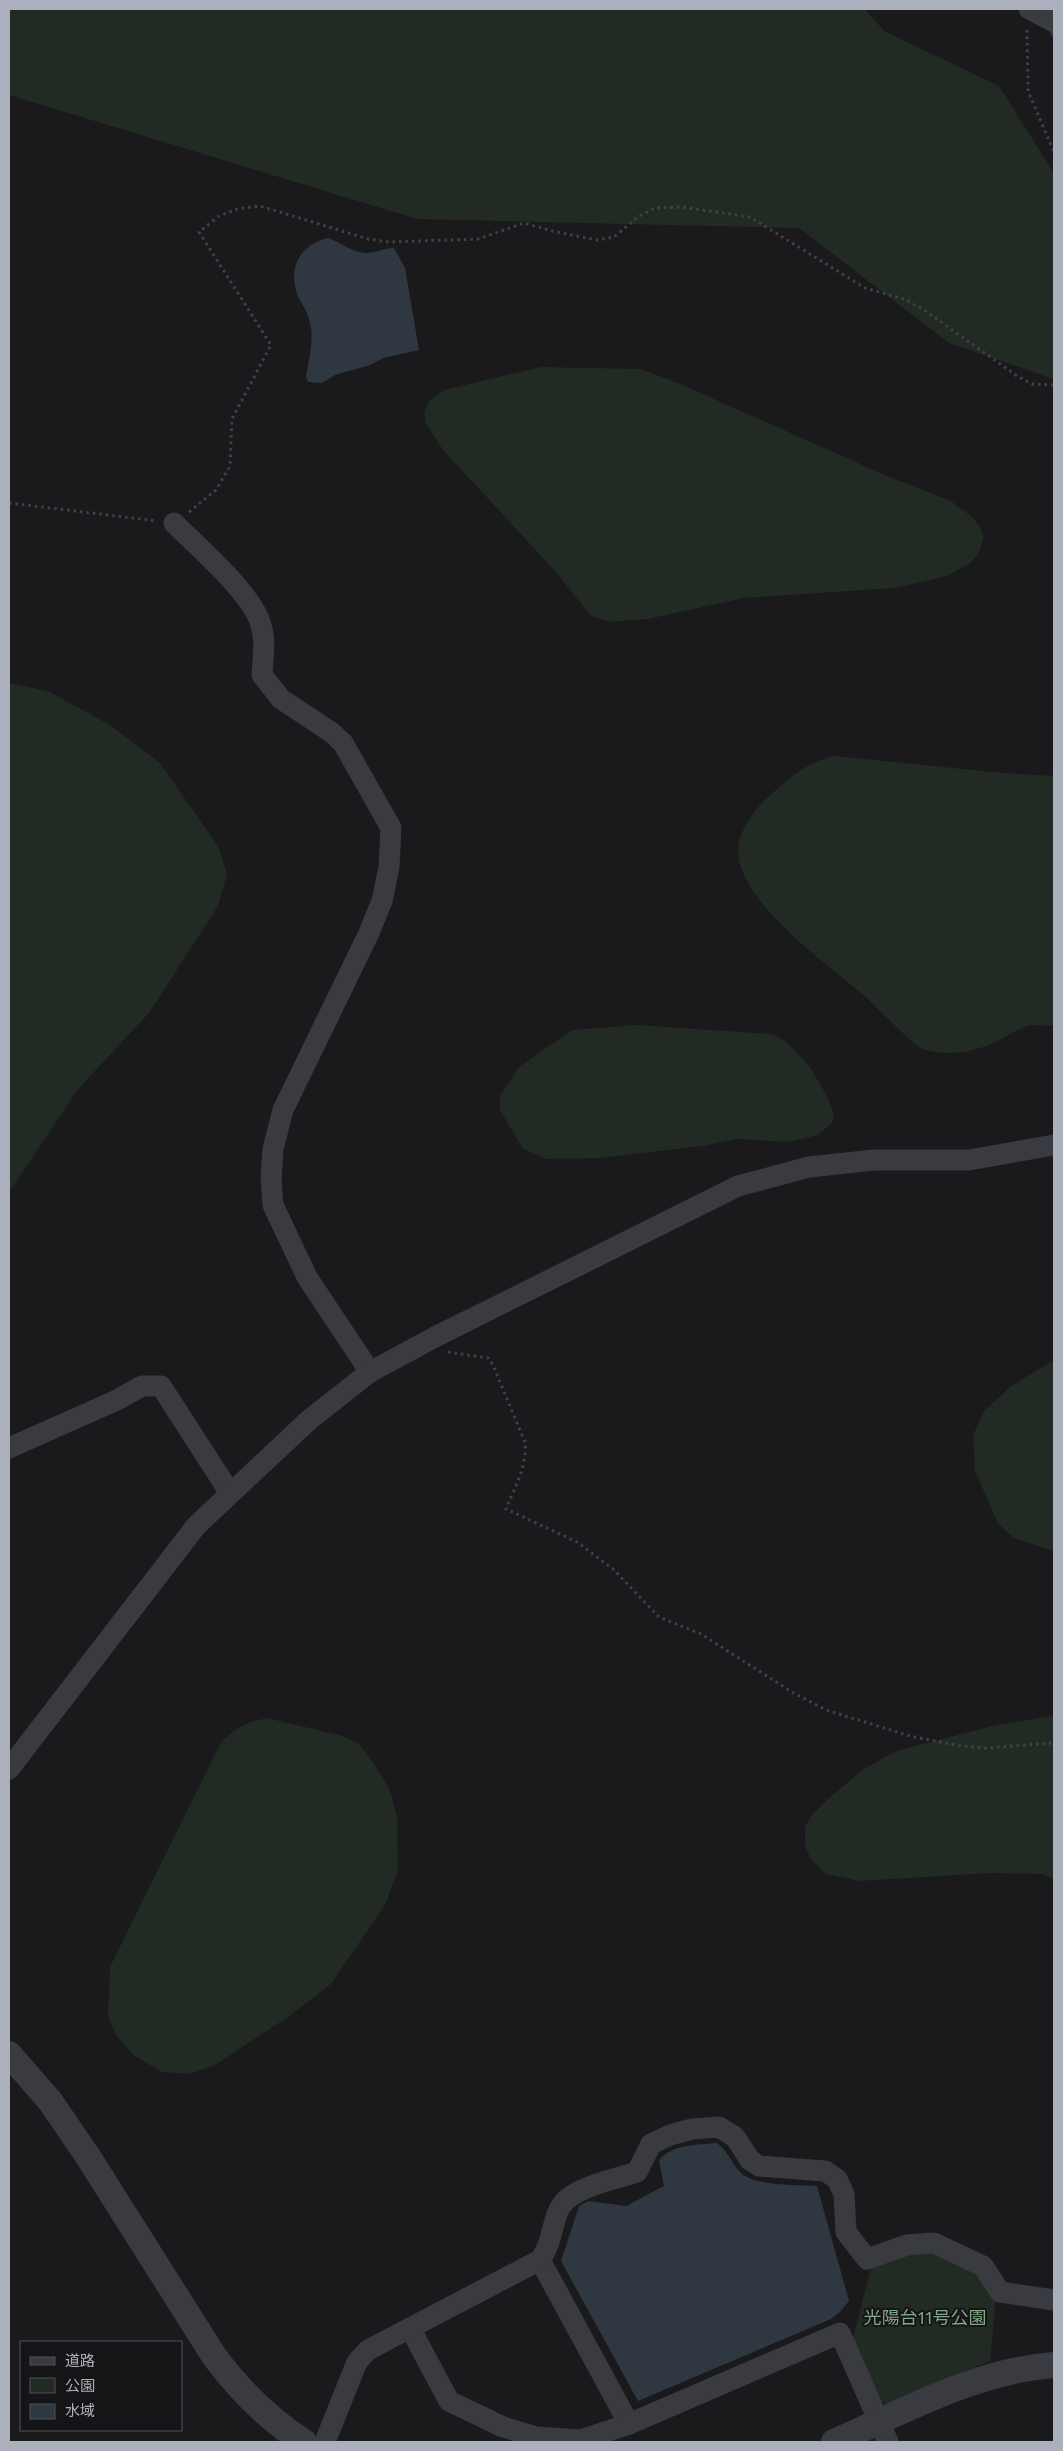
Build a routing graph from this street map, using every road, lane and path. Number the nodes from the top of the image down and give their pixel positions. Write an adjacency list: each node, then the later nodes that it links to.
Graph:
1 (1029, 9): 2 (street); 3 (path)
2 (1054, 22)
3 (1054, 152)
4 (1054, 385): 6 (path)
5 (9, 502): 6 (path)
6 (174, 523): 9 (street)
7 (1054, 1145): 8 (street)
8 (435, 1337): 9 (street); 12 (path)
9 (370, 1372): 11 (street)
10 (9, 1448): 11 (street)
11 (230, 1493): 13 (street)
12 (1054, 1743)
13 (9, 1769)
14 (9, 2054): 22 (street)
15 (540, 2260): 16 (street); 17 (street); 19 (street)
16 (1054, 2300)
17 (410, 2328): 21 (street); 23 (street)
18 (1054, 2365): 20 (street)
19 (629, 2424): 20 (street); 21 (street)
20 (884, 2432): 24 (street)
21 (581, 2441)
22 (304, 2442)
23 (325, 2442)
24 (834, 2442)

